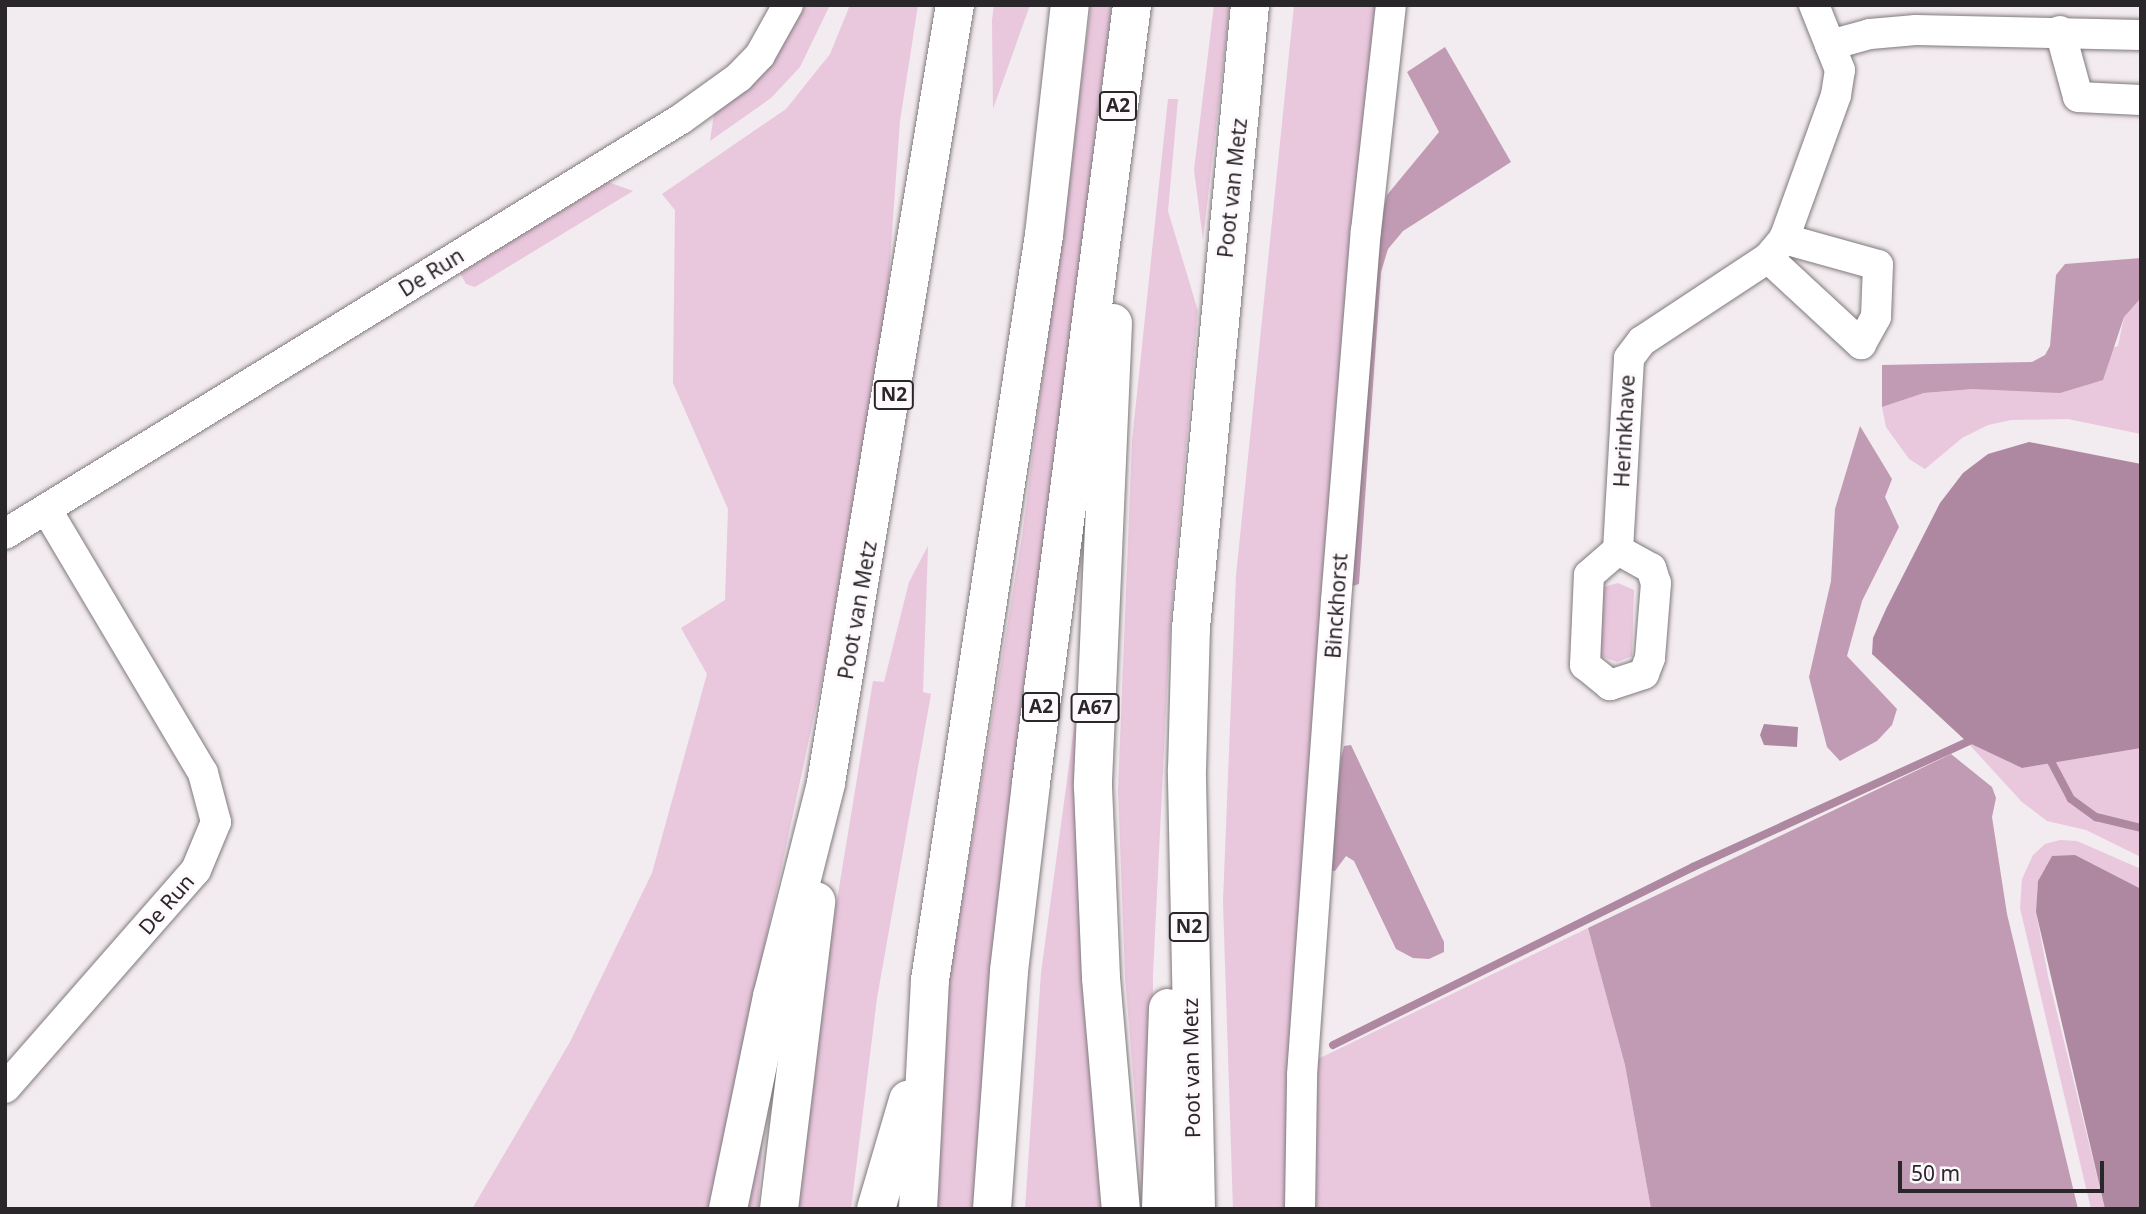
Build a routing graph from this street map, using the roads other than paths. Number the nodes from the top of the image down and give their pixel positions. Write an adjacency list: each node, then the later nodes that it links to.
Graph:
1 (788, 5): 13 (street, De Run)
2 (956, 5): 17 (highway, Poot van Metz / N2)
3 (1070, 5): 18 (highway)
4 (1132, 5): 12 (highway, A2)
5 (1250, 5): 16 (highway, Poot van Metz / N2)
6 (1391, 5): 28 (street, Binckhorst)
7 (1814, 5): 10 (street, Herinkhave)
8 (2060, 31): 9 (street); 10 (street); 11 (street)
9 (2141, 35)
10 (1830, 45): 15 (street, Herinkhave)
11 (2141, 100)
12 (1104, 206): 24 (highway, A2); 25 (highway, A67)
13 (46, 509): 14 (street, De Run); 19 (street, De Run)
14 (5, 534)
15 (1618, 550)
16 (1187, 771): 26 (highway); 27 (highway, Poot van Metz / N2)
17 (826, 783): 20 (highway, Poot van Metz / N2); 21 (highway, N2)
18 (923, 1046): 22 (highway); 23 (highway)
19 (5, 1088)
20 (727, 1209)
21 (779, 1209)
22 (876, 1209)
23 (918, 1209)
24 (992, 1209)
25 (1121, 1209)
26 (1161, 1209)
27 (1196, 1209)
28 (1300, 1209)

